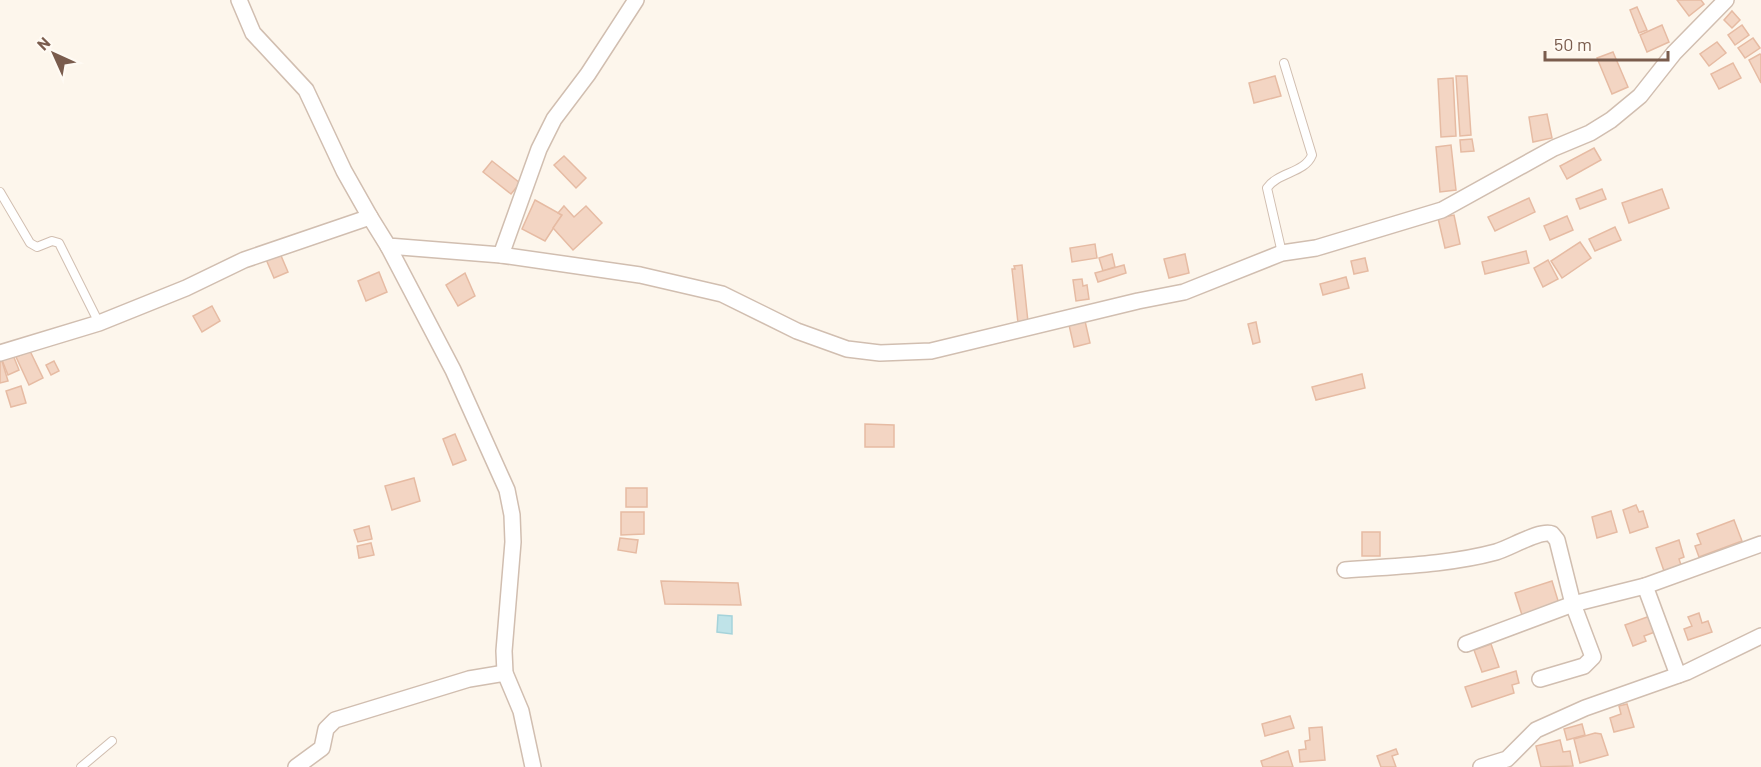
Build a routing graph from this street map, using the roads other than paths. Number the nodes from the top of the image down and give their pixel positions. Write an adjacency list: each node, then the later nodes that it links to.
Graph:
1 (239, 0): 6 (street)
2 (636, 0): 9 (street)
3 (1726, 0): 8 (street)
4 (1284, 63): 8 (lane)
5 (0, 192): 10 (lane)
6 (370, 217): 7 (street); 10 (street)
7 (388, 246): 9 (street); 18 (street)
8 (1282, 253): 9 (street)
9 (501, 255)
10 (99, 323): 11 (street)
11 (0, 353)
12 (1761, 544): 14 (street)
13 (1345, 570): 15 (street)
14 (1645, 586): 15 (street); 19 (street)
15 (1573, 604): 17 (street); 20 (street)
16 (1761, 636): 19 (street)
17 (1466, 644)
18 (505, 673): 23 (street); 24 (street)
19 (1678, 675): 25 (street)
20 (1540, 679)
21 (112, 741): 22 (lane)
22 (81, 767)
23 (296, 767)
24 (533, 767)
25 (1481, 767)

